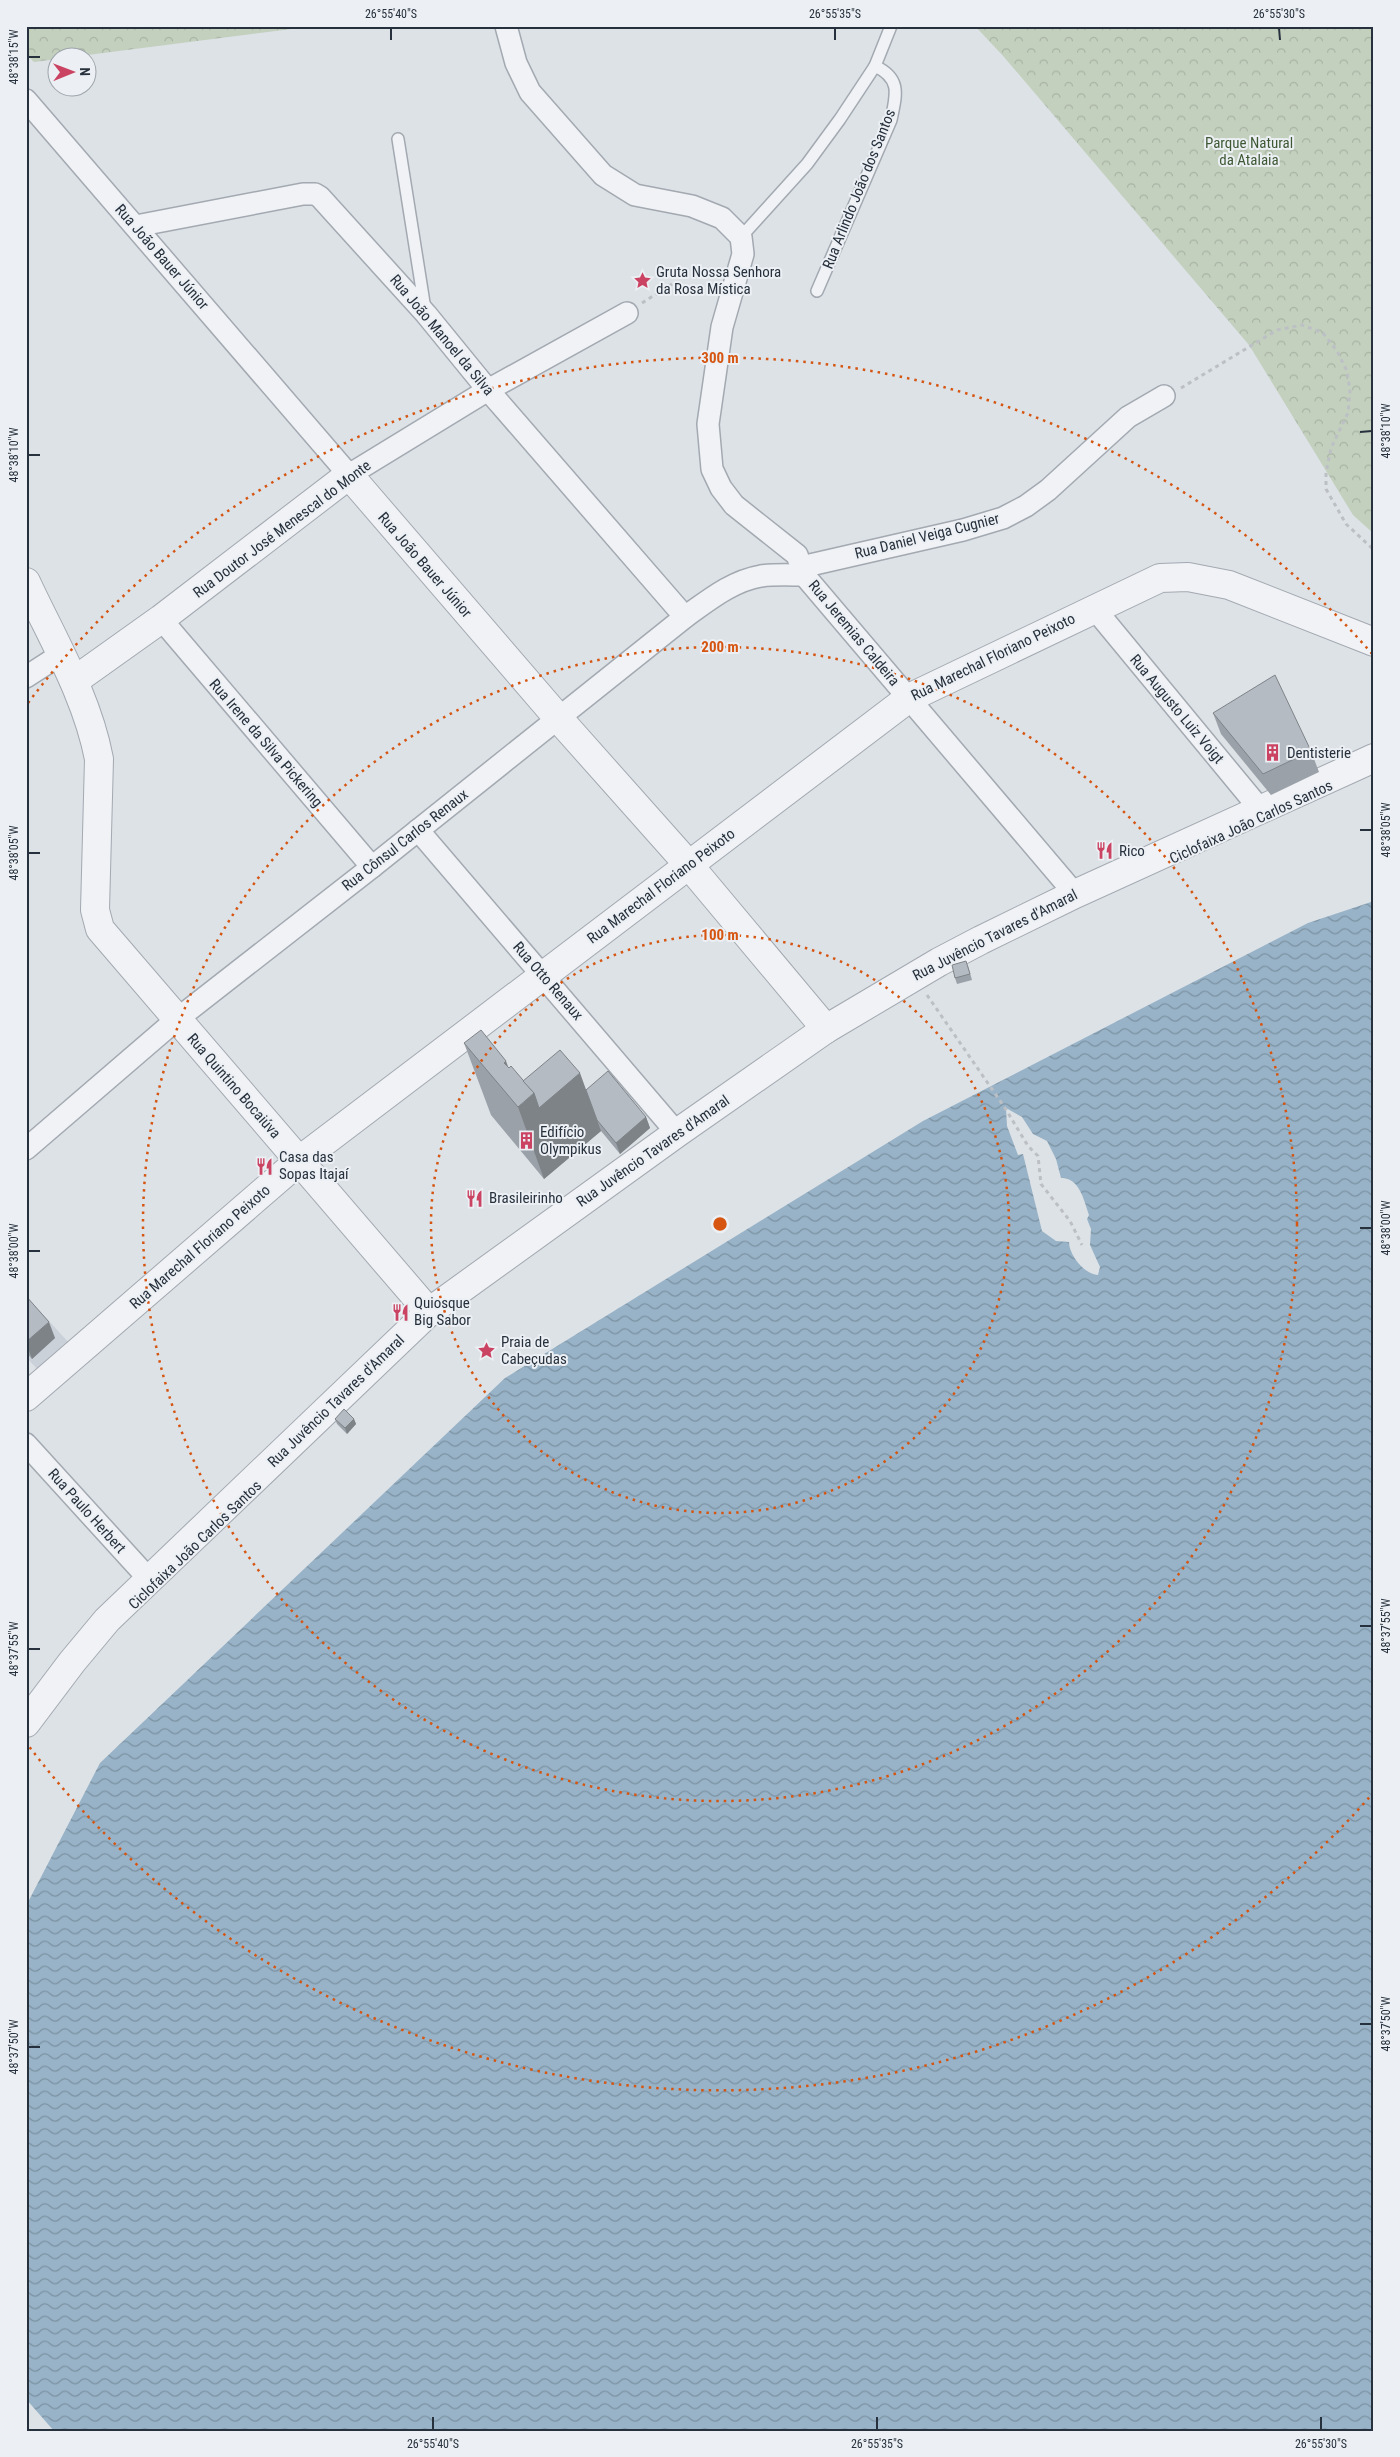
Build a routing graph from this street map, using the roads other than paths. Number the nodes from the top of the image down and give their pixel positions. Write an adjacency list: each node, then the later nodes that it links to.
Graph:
1 (506, 26): 7 (street)
2 (892, 26): 3 (lane)
3 (875, 66): 7 (lane); 8 (lane, Rua Arlindo João dos Santos)
4 (26, 100): 6 (street, Rua João Bauer Júnior)
5 (398, 139): 10 (lane)
6 (136, 226): 10 (street, Rua João Manoel da Silva); 13 (street, Rua João Bauer Júnior)
7 (741, 237): 14 (street, Rua Jeremias Caldeira)
8 (818, 291)
9 (627, 313): 11 (street, Rua Doutor José Menescal do Monte)
10 (426, 314): 11 (street, Rua João Manoel da Silva)
11 (488, 390): 13 (street, Rua Doutor José Menescal do Monte); 17 (street, Rua João Manoel da Silva)
12 (1164, 396): 14 (street, Rua Daniel Veiga Cugnier)
13 (349, 475): 18 (street, Rua Doutor José Menescal do Monte); 24 (street, Rua João Bauer Júnior)
14 (804, 575): 17 (street, Rua Cônsul Carlos Renaux); 23 (street, Rua Jeremias Caldeira)
15 (26, 582): 20 (street, Rua Quintino Bocaiúva)
16 (1094, 608): 19 (street, Rua Marechal Floriano Peixoto); 23 (street, Rua Marechal Floriano Peixoto); 26 (street, Rua Augusto Luiz Voigt)
17 (685, 617): 24 (street, Rua Cônsul Carlos Renaux)
18 (161, 619): 22 (street, Rua Doutor José Menescal do Monte); 29 (street, Rua Irene da Silva Pickering)
19 (1374, 642)
20 (60, 655): 21 (street); 22 (street, Rua Quintino Bocaiúva)
21 (26, 678)
22 (74, 681): 32 (street, Rua Quintino Bocaiúva)
23 (909, 698): 28 (street, Rua Marechal Floriano Peixoto); 30 (street, Rua Jeremias Caldeira)
24 (558, 718): 27 (street, Rua Cônsul Carlos Renaux); 28 (street, Rua João Bauer Júnior)
25 (1374, 758): 26 (street, Rua Juvêncio Tavares d'Amaral)
26 (1260, 809): 30 (street, Rua Juvêncio Tavares d'Amaral)
27 (418, 830): 29 (street, Rua Cônsul Carlos Renaux); 31 (street, Rua Otto Renaux)
28 (688, 864): 31 (street, Rua Marechal Floriano Peixoto); 33 (street, Rua João Bauer Júnior)
29 (372, 867): 32 (street, Rua Cônsul Carlos Renaux)
30 (1076, 894): 33 (street, Rua Juvêncio Tavares d'Amaral)
31 (544, 975): 34 (street, Rua Otto Renaux); 36 (street, Rua Marechal Floriano Peixoto)
32 (176, 1020): 35 (street, Rua Cônsul Carlos Renaux); 36 (street, Rua Quintino Bocaiúva)
33 (826, 1030): 34 (street, Rua Juvêncio Tavares d'Amaral)
34 (677, 1133): 37 (street, Rua Juvêncio Tavares d'Amaral)
35 (26, 1149)
36 (300, 1160): 37 (street, Rua Quintino Bocaiúva); 38 (street, Rua Marechal Floriano Peixoto)
37 (429, 1312): 40 (street, Rua Juvêncio Tavares d'Amaral)
38 (26, 1397)
39 (26, 1444): 40 (street, Rua Paulo Herbert)
40 (148, 1578): 41 (street, Rua Juvêncio Tavares d'Amaral)
41 (26, 1723)

